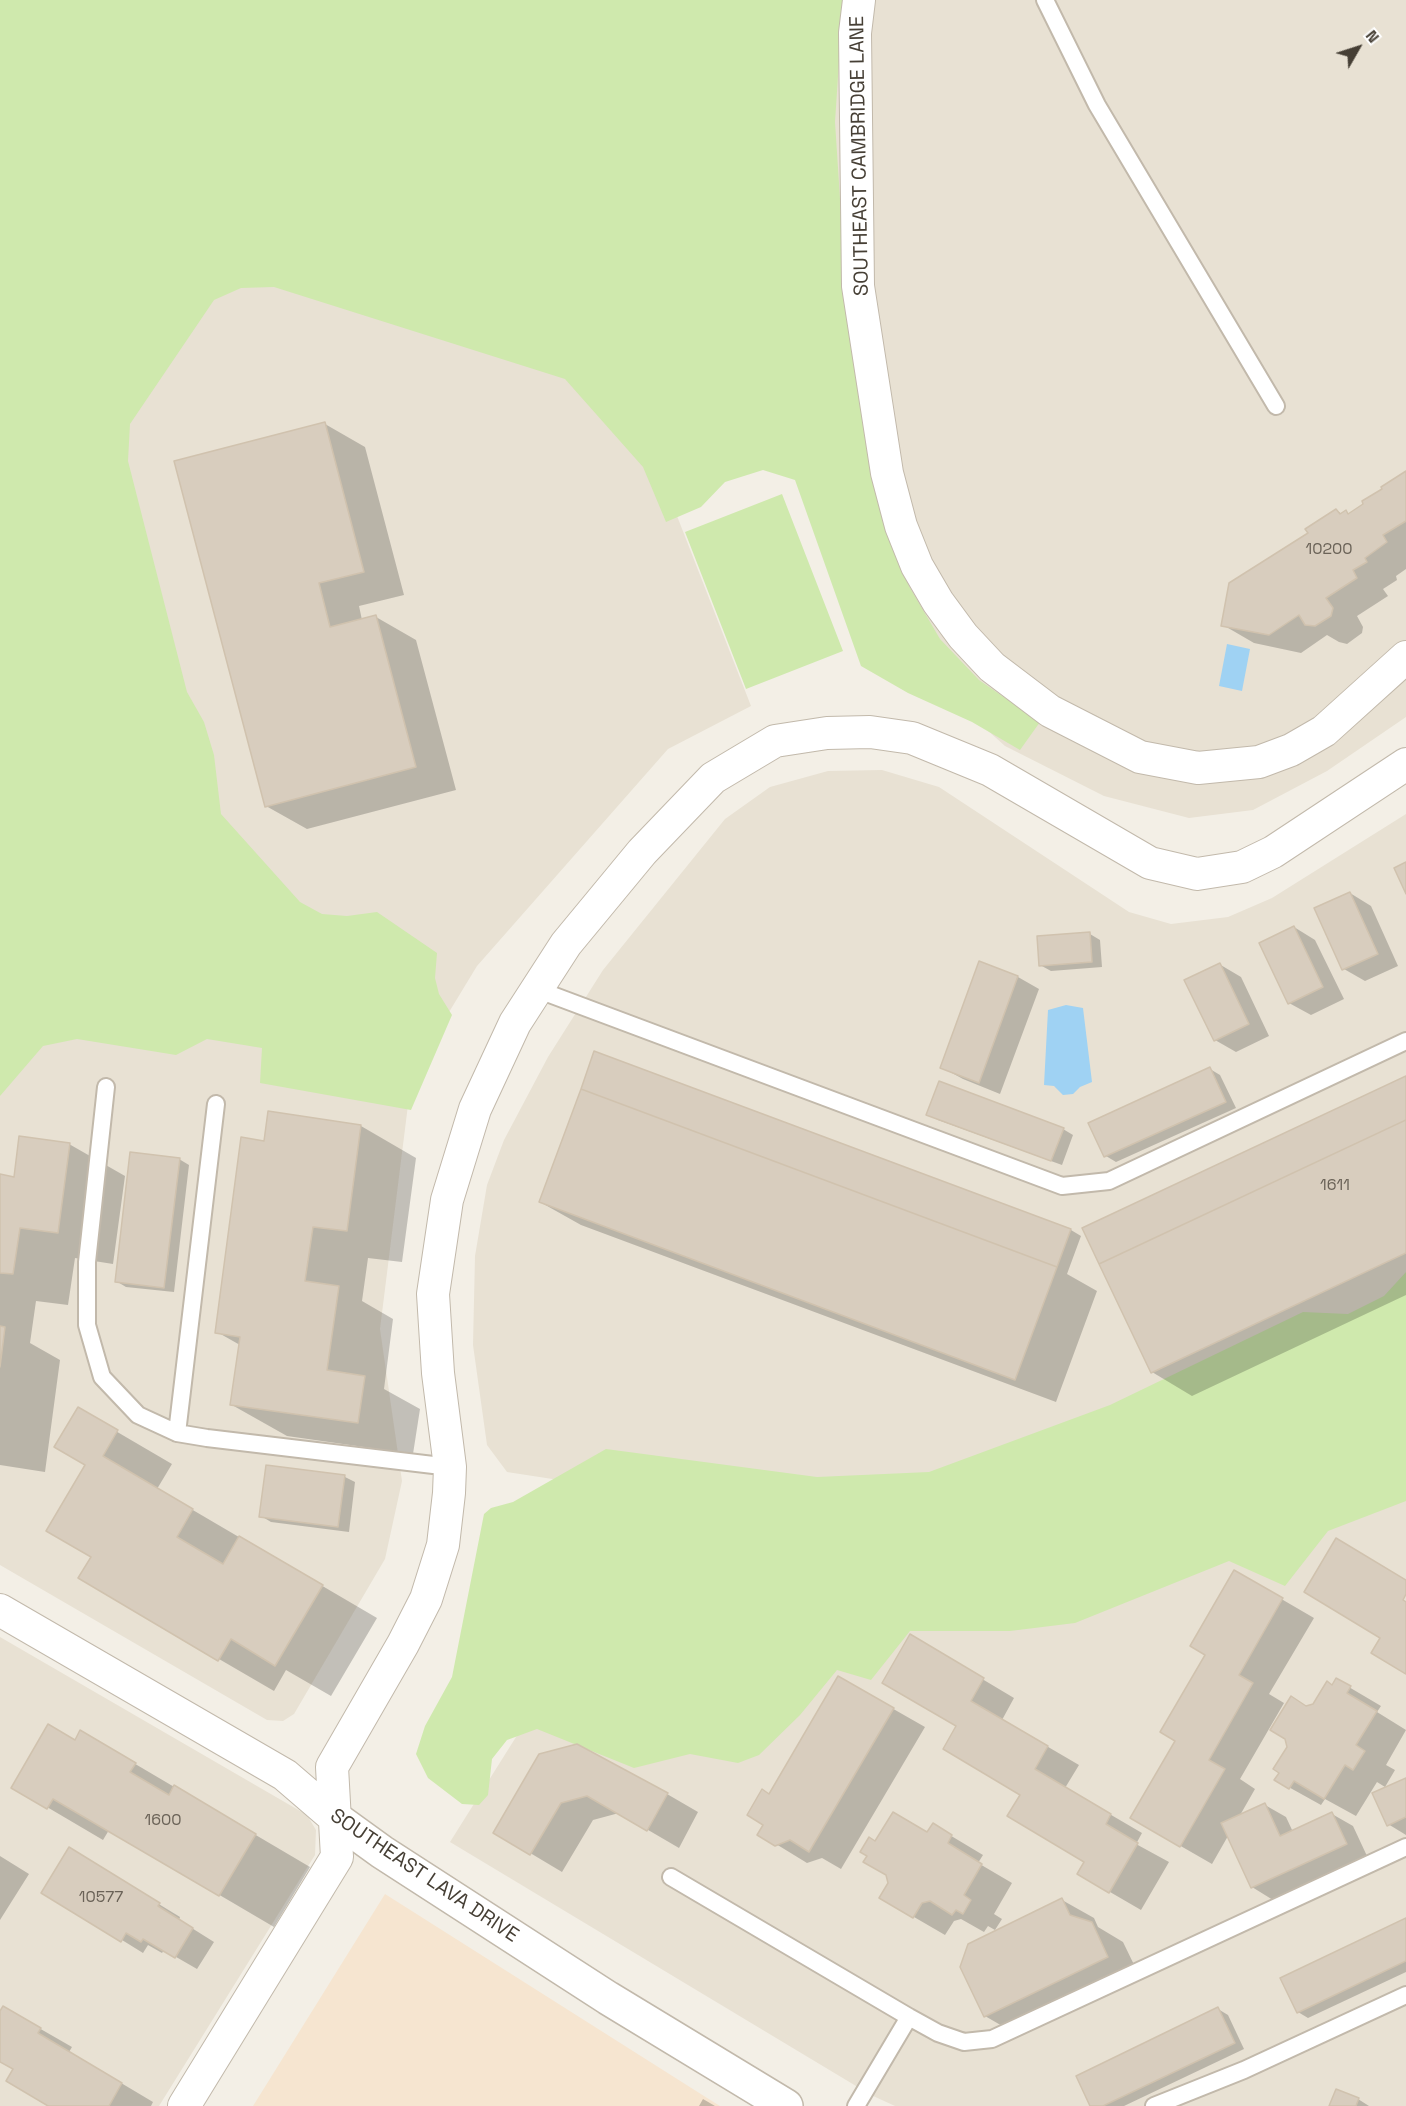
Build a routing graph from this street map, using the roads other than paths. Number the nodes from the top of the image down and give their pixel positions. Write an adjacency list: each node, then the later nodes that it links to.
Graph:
1 (859, 0): 4 (street, SOUTHEAST CAMBRIDGE LANE)
2 (1045, 0): 3 (lane)
3 (1276, 406)
4 (1406, 657)
5 (1406, 764): 6 (street)
6 (536, 989): 7 (lane); 11 (street)
7 (1406, 1041)
8 (106, 1087): 10 (lane)
9 (216, 1104): 10 (lane)
10 (177, 1433): 11 (lane)
11 (450, 1467): 13 (street)
12 (0, 1610): 13 (street, SOUTHEAST LAVA DRIVE)
13 (335, 1818): 18 (street); 19 (street, SOUTHEAST LAVA DRIVE)
14 (1406, 1847): 17 (lane)
15 (671, 1877): 17 (lane)
16 (1406, 1995): 21 (lane)
17 (909, 2018): 20 (lane)
18 (184, 2106)
19 (786, 2106)
20 (856, 2106)
21 (1154, 2106)

